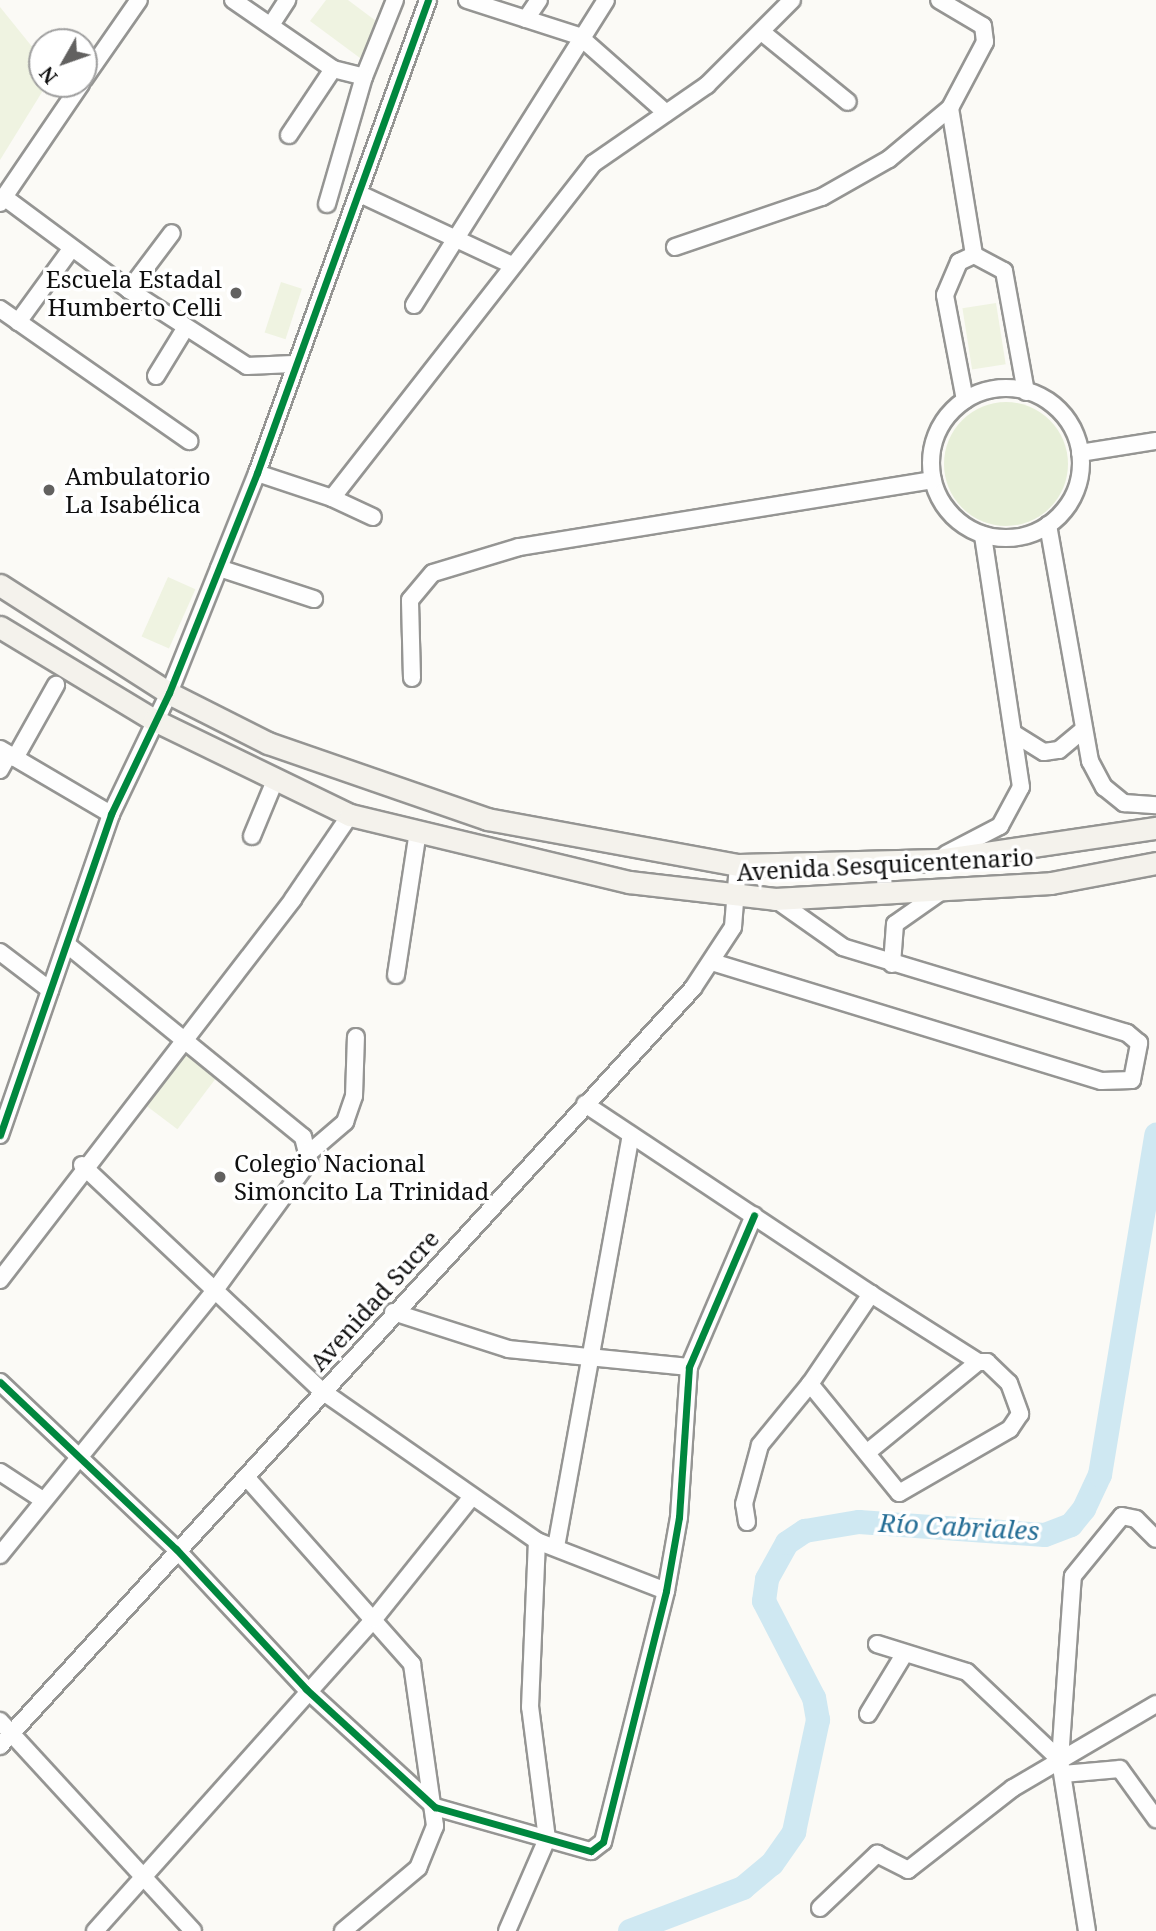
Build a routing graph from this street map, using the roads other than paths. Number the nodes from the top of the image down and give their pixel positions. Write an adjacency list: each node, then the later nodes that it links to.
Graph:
1 (139, 0): 15 (street)
2 (233, 0): 12 (street)
3 (286, 0): 12 (street)
4 (395, 0): 17 (street)
5 (428, 0): 23 (street)
6 (467, 0): 11 (street)
7 (539, 0): 11 (street)
8 (606, 0): 14 (street)
9 (792, 0): 13 (street)
10 (939, 0): 20 (street)
11 (526, 19): 14 (street)
12 (271, 25): 16 (street)
13 (763, 33): 19 (street); 21 (street)
14 (579, 36): 21 (street); 27 (street)
15 (98, 59)
16 (333, 69): 17 (street); 22 (street)
17 (364, 77): 25 (street)
18 (71, 98): 24 (street)
19 (848, 102)
20 (950, 108): 28 (street); 30 (street)
21 (666, 113): 31 (street)
22 (289, 135)
23 (362, 195): 27 (street); 37 (street)
24 (2, 200): 29 (street)
25 (327, 204)
26 (172, 233): 32 (street)
27 (454, 240): 31 (street); 33 (street)
28 (676, 247)
29 (71, 250): 32 (street); 35 (street)
30 (974, 255): 39 (street); 40 (street)
31 (512, 265): 46 (street)
32 (129, 290): 36 (street)
33 (415, 305)
34 (0, 309): 35 (street)
35 (18, 322): 41 (street)
36 (186, 327): 37 (street); 38 (street)
37 (293, 364): 44 (street)
38 (156, 376)
39 (1026, 392): 40 (street); 43 (street)
40 (965, 400): 45 (street)
41 (188, 441)
42 (1156, 441): 43 (street)
43 (1080, 453): 48 (street)
44 (257, 473): 46 (street); 50 (street)
45 (933, 480): 49 (street); 54 (street)
46 (332, 498): 47 (street)
47 (373, 517)
48 (1048, 525): 49 (street); 58 (street)
49 (983, 535): 59 (street)
50 (219, 568): 52 (street); 56 (street)
51 (0, 585): 56 (main road, Avenida Sesquicentenario)
52 (314, 599)
53 (0, 627): 57 (main road, Avenida Sesquicentenario)
54 (412, 678)
55 (56, 685): 60 (street)
56 (169, 693): 57 (street); 71 (main road, Avenida Sesquicentenario)
57 (154, 720): 62 (main road, Avenida Sesquicentenario); 64 (street)
58 (1083, 730): 59 (street); 63 (street)
59 (1013, 733): 69 (street)
60 (8, 753): 61 (street); 64 (street)
61 (0, 770)
62 (274, 783): 65 (main road, Avenida Sesquicentenario); 68 (street)
63 (1156, 805)
64 (111, 814): 75 (street)
65 (350, 815): 67 (main road, Avenida Sesquicentenario); 82 (street)
66 (1156, 828): 69 (main road, Avenida Sesquicentenario)
67 (418, 832): 73 (main road, Avenida Sesquicentenario); 79 (street)
68 (252, 836)
69 (930, 861): 71 (main road, Avenida Sesquicentenario)
70 (1156, 863): 72 (main road, Avenida Sesquicentenario)
71 (738, 865): 73 (street, Avenidad Sucre)
72 (942, 891): 74 (main road, Avenida Sesquicentenario); 78 (street)
73 (739, 899): 74 (main road, Avenida Sesquicentenario); 77 (street, Avenidad Sucre)
74 (775, 899): 78 (street)
75 (68, 945): 80 (street); 82 (street)
76 (0, 953): 80 (street)
77 (712, 962): 78 (street); 83 (street, Avenidad Sucre)
78 (892, 964)
79 (396, 975)
80 (50, 990): 84 (street)
81 (356, 1037): 86 (street)
82 (184, 1038): 86 (street); 87 (street)
83 (584, 1104): 85 (street); 92 (street, Avenidad Sucre)
84 (0, 1135)
85 (631, 1136): 88 (street); 93 (street)
86 (309, 1153): 90 (street)
87 (82, 1166): 89 (street); 90 (street)
88 (754, 1215): 91 (street); 95 (street)
89 (0, 1280)
90 (215, 1290): 98 (street); 100 (street)
91 (871, 1294): 94 (street); 97 (street)
92 (393, 1312): 93 (street); 98 (street, Avenidad Sucre)
93 (595, 1355): 95 (street); 108 (street)
94 (978, 1362): 99 (street); 99 (street)
95 (689, 1367): 111 (street)
96 (0, 1382): 100 (street)
97 (810, 1384): 99 (street); 105 (street)
98 (321, 1391): 102 (street, Avenidad Sucre); 103 (street)
99 (869, 1451)
100 (80, 1457): 104 (street); 109 (street)
101 (0, 1472): 104 (street)
102 (247, 1478): 109 (street, Avenidad Sucre); 112 (street)
103 (470, 1499): 107 (street); 112 (street)
104 (43, 1500): 110 (street)
105 (747, 1522)
106 (1156, 1539): 120 (street)
107 (537, 1541): 108 (street); 123 (street)
108 (556, 1547): 111 (street)
109 (176, 1549): 115 (street); 118 (street, Avenidad Sucre)
110 (0, 1555)
111 (666, 1591): 123 (street)
112 (374, 1619): 115 (street); 121 (street)
113 (877, 1644): 114 (street)
114 (905, 1653): 117 (street); 120 (street)
115 (306, 1689): 121 (street); 124 (street)
116 (1156, 1704): 120 (street)
117 (868, 1714)
118 (6, 1727): 119 (street, Avenidad Sucre); 124 (street)
119 (0, 1746)
120 (1061, 1767): 122 (street); 125 (street); 130 (street)
121 (436, 1807): 123 (street); 128 (street)
122 (1156, 1819)
123 (547, 1839): 129 (street)
124 (140, 1875): 126 (street); 127 (street)
125 (820, 1908)
126 (95, 1931)
127 (193, 1931)
128 (344, 1931)
129 (507, 1931)
130 (1087, 1931)

